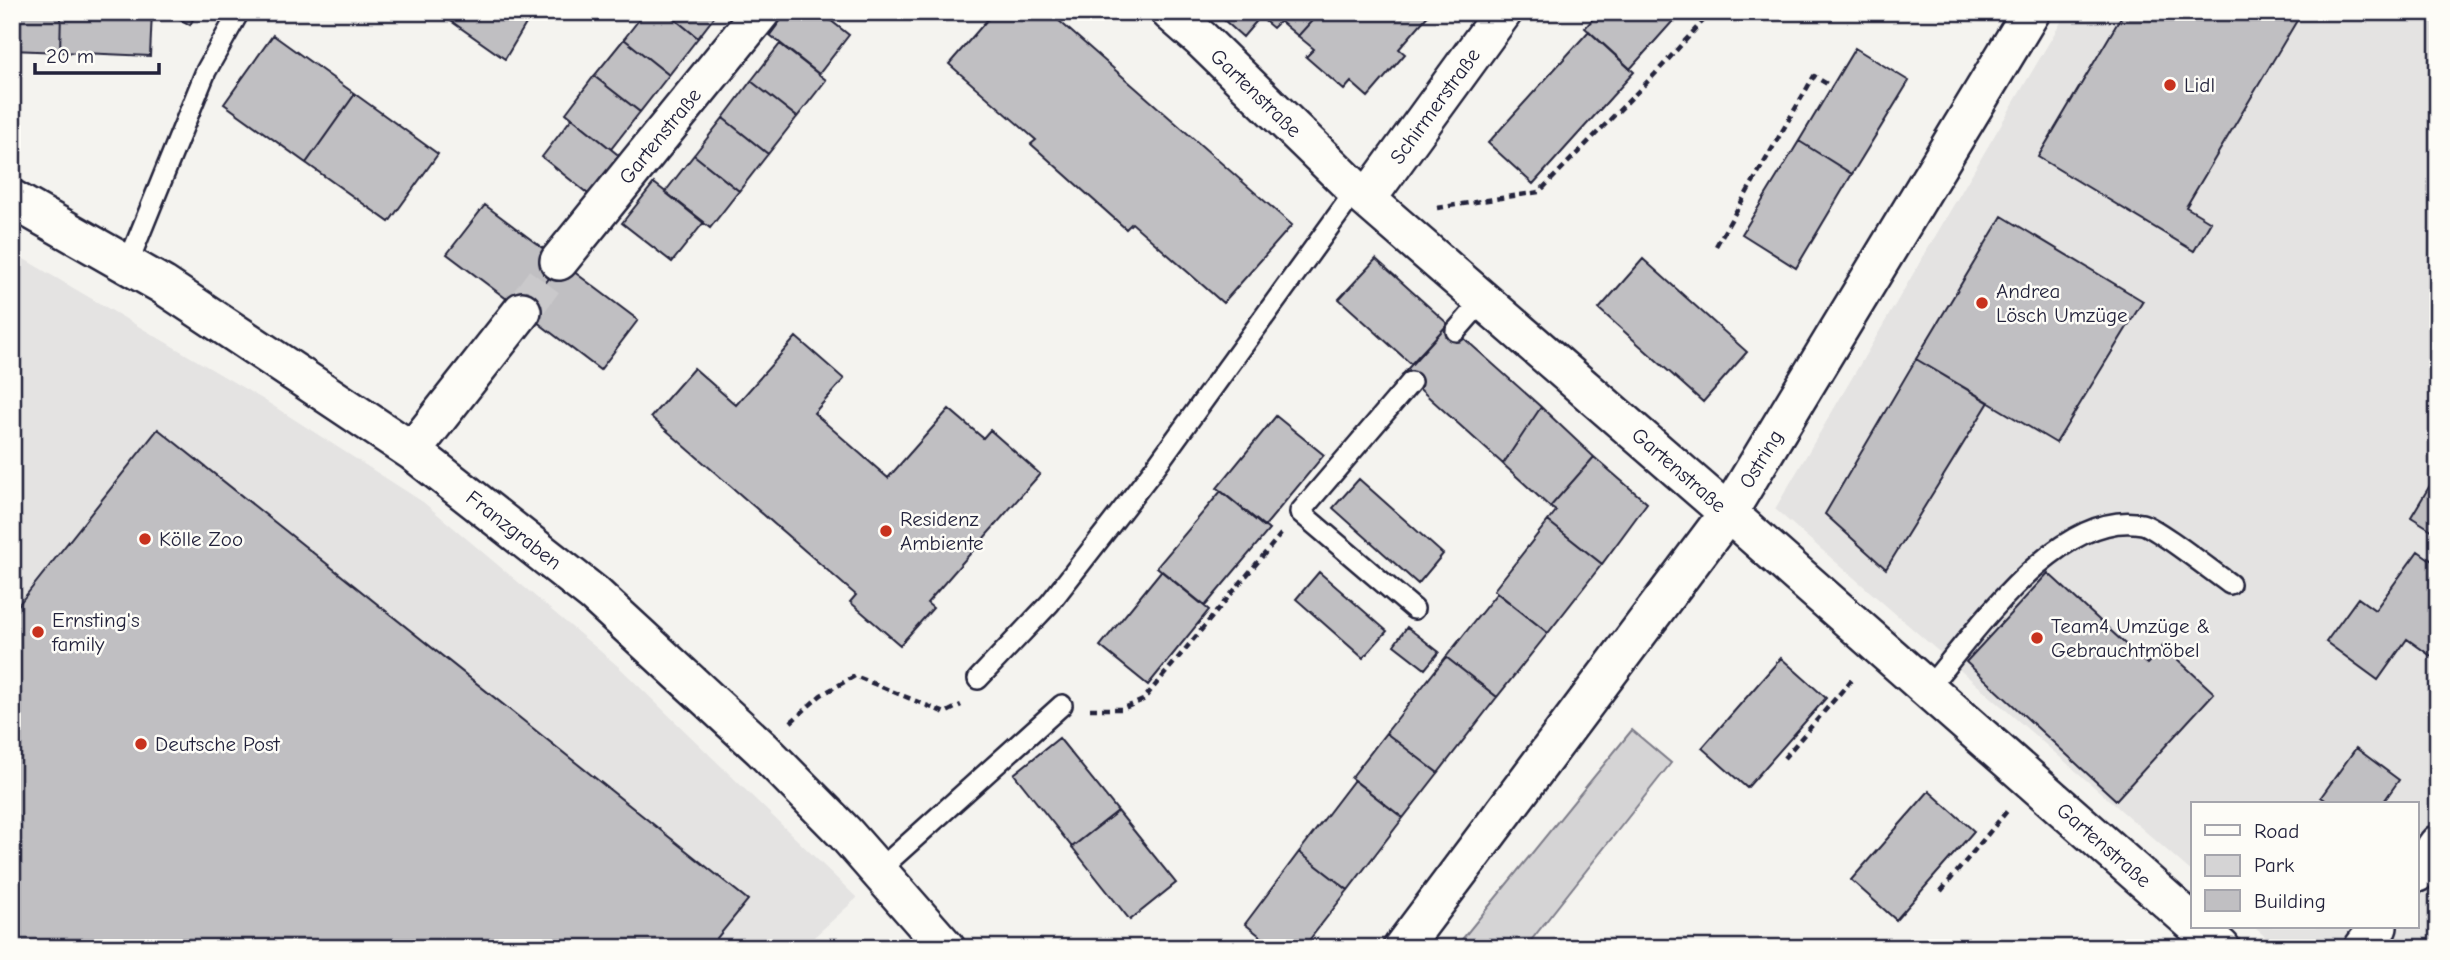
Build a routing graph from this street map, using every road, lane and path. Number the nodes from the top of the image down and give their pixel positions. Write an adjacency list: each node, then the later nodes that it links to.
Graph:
1 (239, 12): 13 (lane)
2 (761, 12): 12 (street, Gartenstraße)
3 (1170, 12): 8 (street, Gartenstraße)
4 (1503, 12): 8 (street, Schirmerstraße)
5 (1711, 12): 10 (path)
6 (2031, 12): 20 (street, Ostring)
7 (1832, 87): 11 (path)
8 (1361, 194): 10 (street, Gartenstraße); 24 (lane)
9 (12, 199): 13 (street, Franzgraben)
10 (1403, 231): 14 (street, Gartenstraße)
11 (1716, 246)
12 (559, 261)
13 (128, 263): 18 (street, Franzgraben)
14 (1483, 300): 16 (lane); 20 (street, Gartenstraße)
15 (522, 311): 18 (street)
16 (1456, 331)
17 (1410, 382): 19 (lane)
18 (412, 451): 27 (street, Franzgraben)
19 (1300, 512): 22 (lane); 26 (path)
20 (1728, 513): 23 (street, Gartenstraße); 38 (street, Ostring)
21 (2230, 584): 25 (lane)
22 (1413, 609)
23 (1880, 647): 25 (street, Gartenstraße); 28 (path)
24 (978, 679): 27 (path)
25 (1927, 689): 29 (street, Gartenstraße)
26 (1062, 705): 31 (lane)
27 (762, 749): 31 (street, Franzgraben)
28 (1784, 758)
29 (2032, 781): 33 (path); 34 (street, Gartenstraße)
30 (2438, 844): 32 (street)
31 (878, 872): 37 (street, Franzgraben)
32 (2418, 872)
33 (1941, 891)
34 (2191, 921)
35 (2198, 928): 39 (street)
36 (2377, 928): 40 (street)
37 (946, 948)
38 (1402, 948)
39 (2221, 948)
40 (2363, 948)

